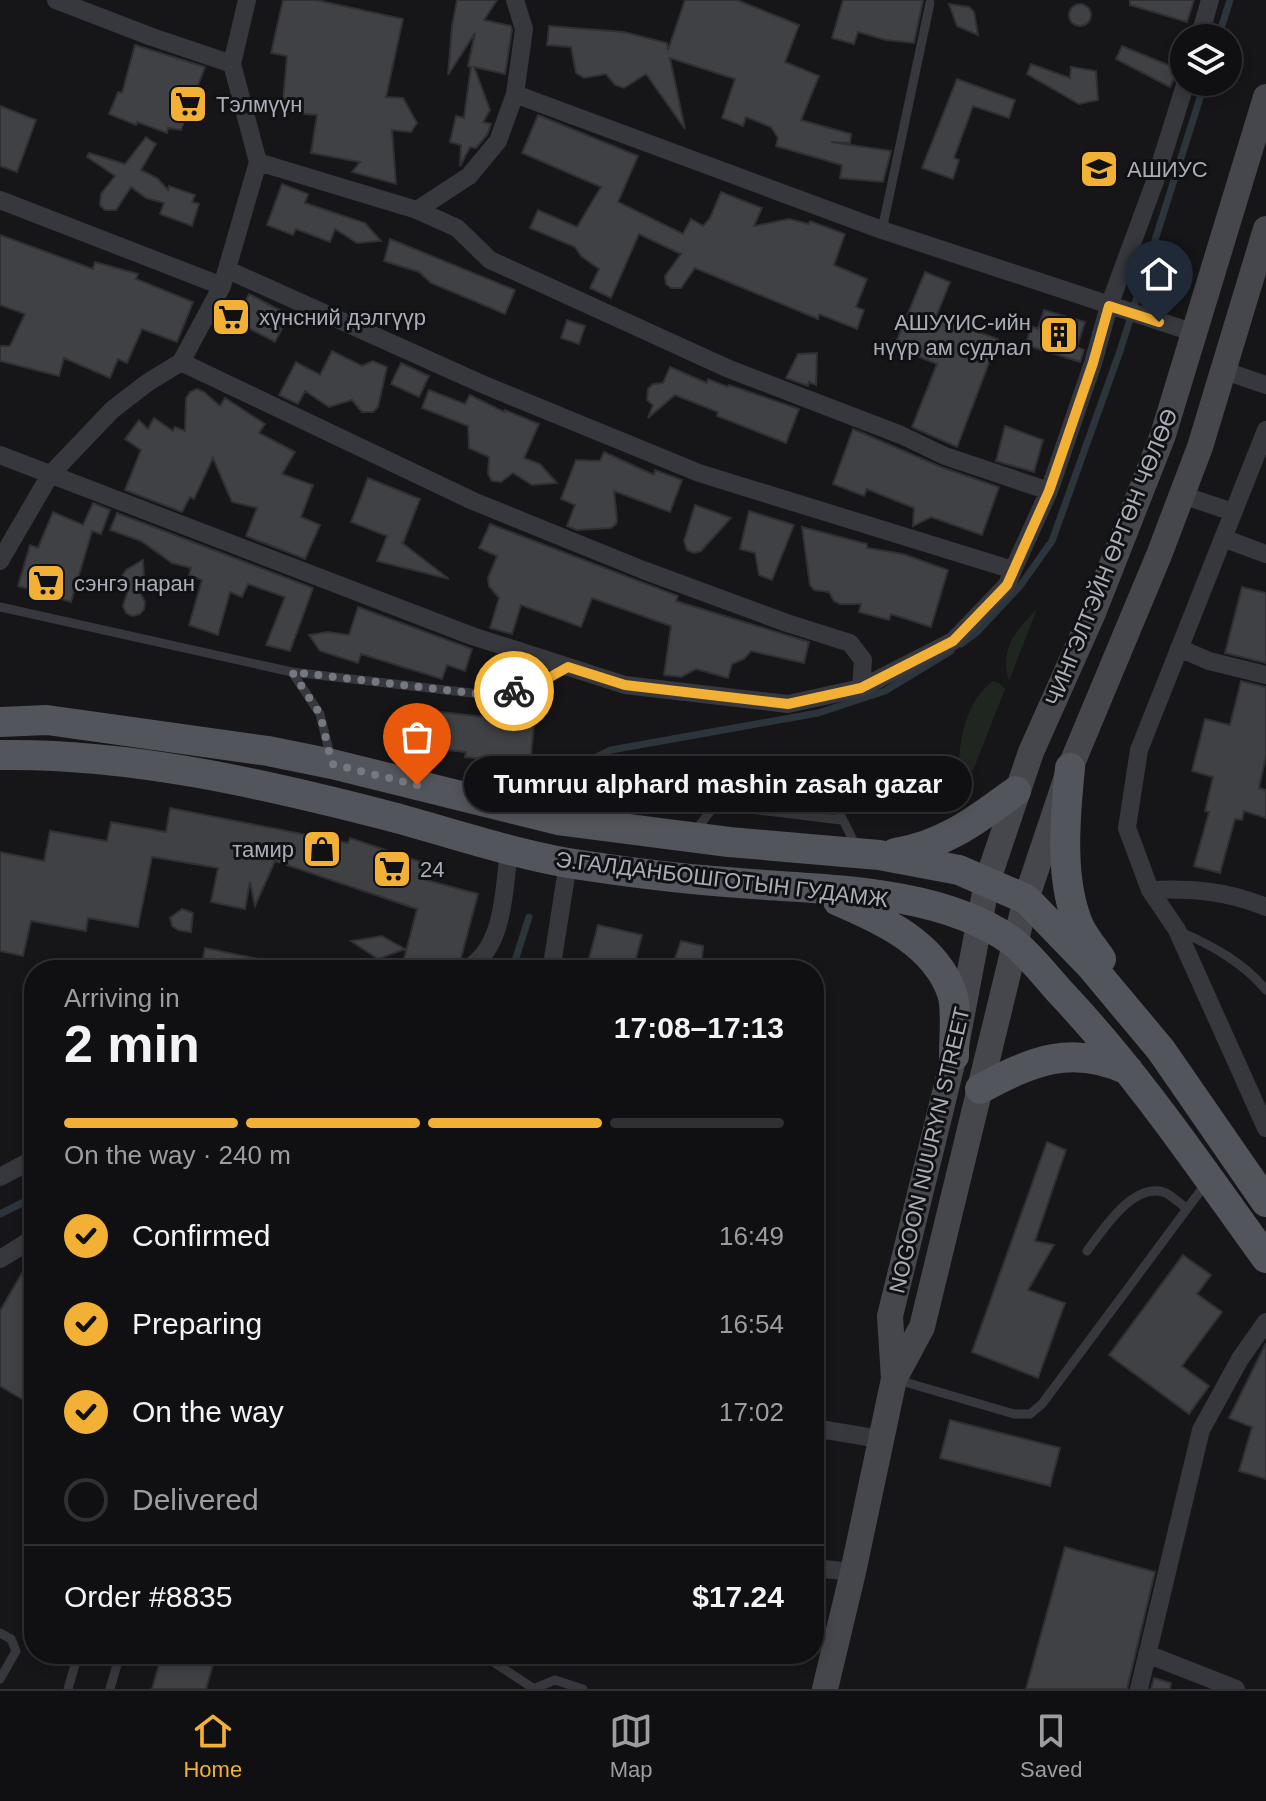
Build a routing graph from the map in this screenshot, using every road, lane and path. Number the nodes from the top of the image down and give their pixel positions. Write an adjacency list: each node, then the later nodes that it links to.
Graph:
1 (56, 0): 7 (street)
2 (247, 0): 7 (street)
3 (515, 0): 8 (street)
4 (1210, 0): 6 (street)
5 (930, 3): 15 (lane)
6 (1203, 24)
7 (232, 64): 11 (street)
8 (515, 94): 13 (street); 15 (street)
9 (1182, 96): 17 (street)
10 (1266, 97): 18 (main road, ЧИНГЭЛТЭЙН ӨРГӨН ЧӨЛӨӨ)
11 (258, 162): 13 (street); 16 (street)
12 (0, 200): 16 (street)
13 (417, 210): 25 (street)
14 (1266, 229): 20 (main road, ЧИНГЭЛТЭЙН ӨРГӨН ЧӨЛӨӨ)
15 (882, 230): 17 (street)
16 (225, 278): 19 (street); 31 (street)
17 (1111, 307): 18 (street); 25 (street)
18 (1195, 333): 44 (main road, ЧИНГЭЛТЭЙН ӨРГӨН ЧӨЛӨӨ)
19 (181, 362): 24 (street); 37 (street)
20 (1225, 371): 21 (street); 26 (main road, ЧИНГЭЛТЭЙН ӨРГӨН ЧӨЛӨӨ)
21 (1266, 385)
22 (1266, 430): 27 (street)
23 (0, 455): 24 (street)
24 (50, 475): 30 (street); 34 (street)
25 (1049, 491): 31 (street)
26 (1182, 495): 27 (street); 41 (main road, ЧИНГЭЛТЭЙН ӨРГӨН ЧӨЛӨӨ)
27 (1233, 512): 28 (street)
28 (1223, 538): 29 (street); 33 (street)
29 (1266, 554)
30 (0, 561)
31 (1013, 570): 37 (street)
32 (0, 607): 35 (lane)
33 (1179, 648): 36 (street); 53 (street)
34 (568, 667): 35 (lane); 37 (street)
35 (292, 672): 40 (lane)
36 (1266, 675)
37 (861, 688)
38 (0, 722): 40 (main road, Э.ГАЛДАНБОШГОТЫН ГУДАМЖ)
39 (0, 755): 48 (main road, Э.ГАЛДАНБОШГОТЫН ГУДАМЖ)
40 (332, 764): 47 (main road, Э.ГАЛДАНБОШГОТЫН ГУДАМЖ)
41 (1070, 768): 54 (main road, ЧИНГЭЛТЭЙН ӨРГӨН ЧӨЛӨӨ); 62 (main road)
42 (776, 776): 45 (lane)
43 (806, 778): 46 (lane)
44 (1016, 791): 49 (main road); 51 (main road, ЧИНГЭЛТЭЙН ӨРГӨН ЧӨЛӨӨ)
45 (716, 805): 46 (lane); 47 (lane)
46 (841, 820): 49 (lane)
47 (690, 837): 49 (main road, Э.ГАЛДАНБОШГОТЫН ГУДАМЖ)
48 (509, 850): 50 (main road, Э.ГАЛДАНБОШГОТЫН ГУДАМЖ); 59 (street)
49 (870, 855): 51 (main road, Э.ГАЛДАНБОШГОТЫН ГУДАМЖ)
50 (568, 863): 52 (main road, Э.ГАЛДАНБОШГОТЫН ГУДАМЖ); 60 (street)
51 (987, 882): 54 (main road, Э.ГАЛДАНБОШГОТЫН ГУДАМЖ); 56 (main road, ЧИНГЭЛТЭЙН ӨРГӨН ЧӨЛӨӨ)
52 (804, 886): 56 (main road, Э.ГАЛДАНБОШГОТЫН ГУДАМЖ); 63 (main road)
53 (1150, 890): 55 (street); 57 (street)
54 (1026, 899): 58 (main road, ЧИНГЭЛТЭЙН ӨРГӨН ЧӨЛӨӨ); 62 (main road)
55 (1266, 907)
56 (979, 923): 58 (main road, Э.ГАЛДАНБОШГОТЫН ГУДАМЖ); 63 (main road, NOGOON NUURYN STREET)
57 (1177, 930): 61 (lane); 66 (street)
58 (1014, 943): 64 (main road, Э.ГАЛДАНБОШГОТЫН ГУДАМЖ); 65 (main road, NOGOON NUURYN STREET)
59 (478, 960)
60 (553, 960)
61 (1266, 990)
62 (1161, 1050): 70 (main road)
63 (954, 1056): 77 (main road, NOGOON NUURYN STREET)
64 (1130, 1070): 65 (main road); 69 (main road, Э.ГАЛДАНБОШГОТЫН ГУДАМЖ)
65 (980, 1089): 77 (main road, NOGOON NUURYN STREET)
66 (1266, 1128)
67 (24, 1164): 68 (street)
68 (0, 1177)
69 (1209, 1180): 71 (lane); 74 (main road, Э.ГАЛДАНБОШГОТЫН ГУДАМЖ)
70 (1266, 1202)
71 (1187, 1209): 73 (lane); 77 (lane)
72 (24, 1244): 75 (street)
73 (1087, 1251)
74 (1266, 1258)
75 (0, 1259)
76 (1266, 1322): 83 (street)
77 (894, 1379): 79 (main road, NOGOON NUURYN STREET)
78 (824, 1430): 79 (street)
79 (880, 1439): 81 (main road, NOGOON NUURYN STREET)
80 (824, 1569): 81 (street)
81 (853, 1572): 92 (main road, NOGOON NUURYN STREET)
82 (0, 1633): 87 (lane)
83 (1147, 1654): 93 (street); 94 (street)
84 (75, 1664): 88 (lane)
85 (117, 1664): 89 (lane)
86 (496, 1664): 90 (lane)
87 (0, 1679)
88 (68, 1689)
89 (110, 1689)
90 (533, 1689): 91 (lane)
91 (583, 1689)
92 (825, 1689)
93 (1139, 1689)
94 (1236, 1689)

